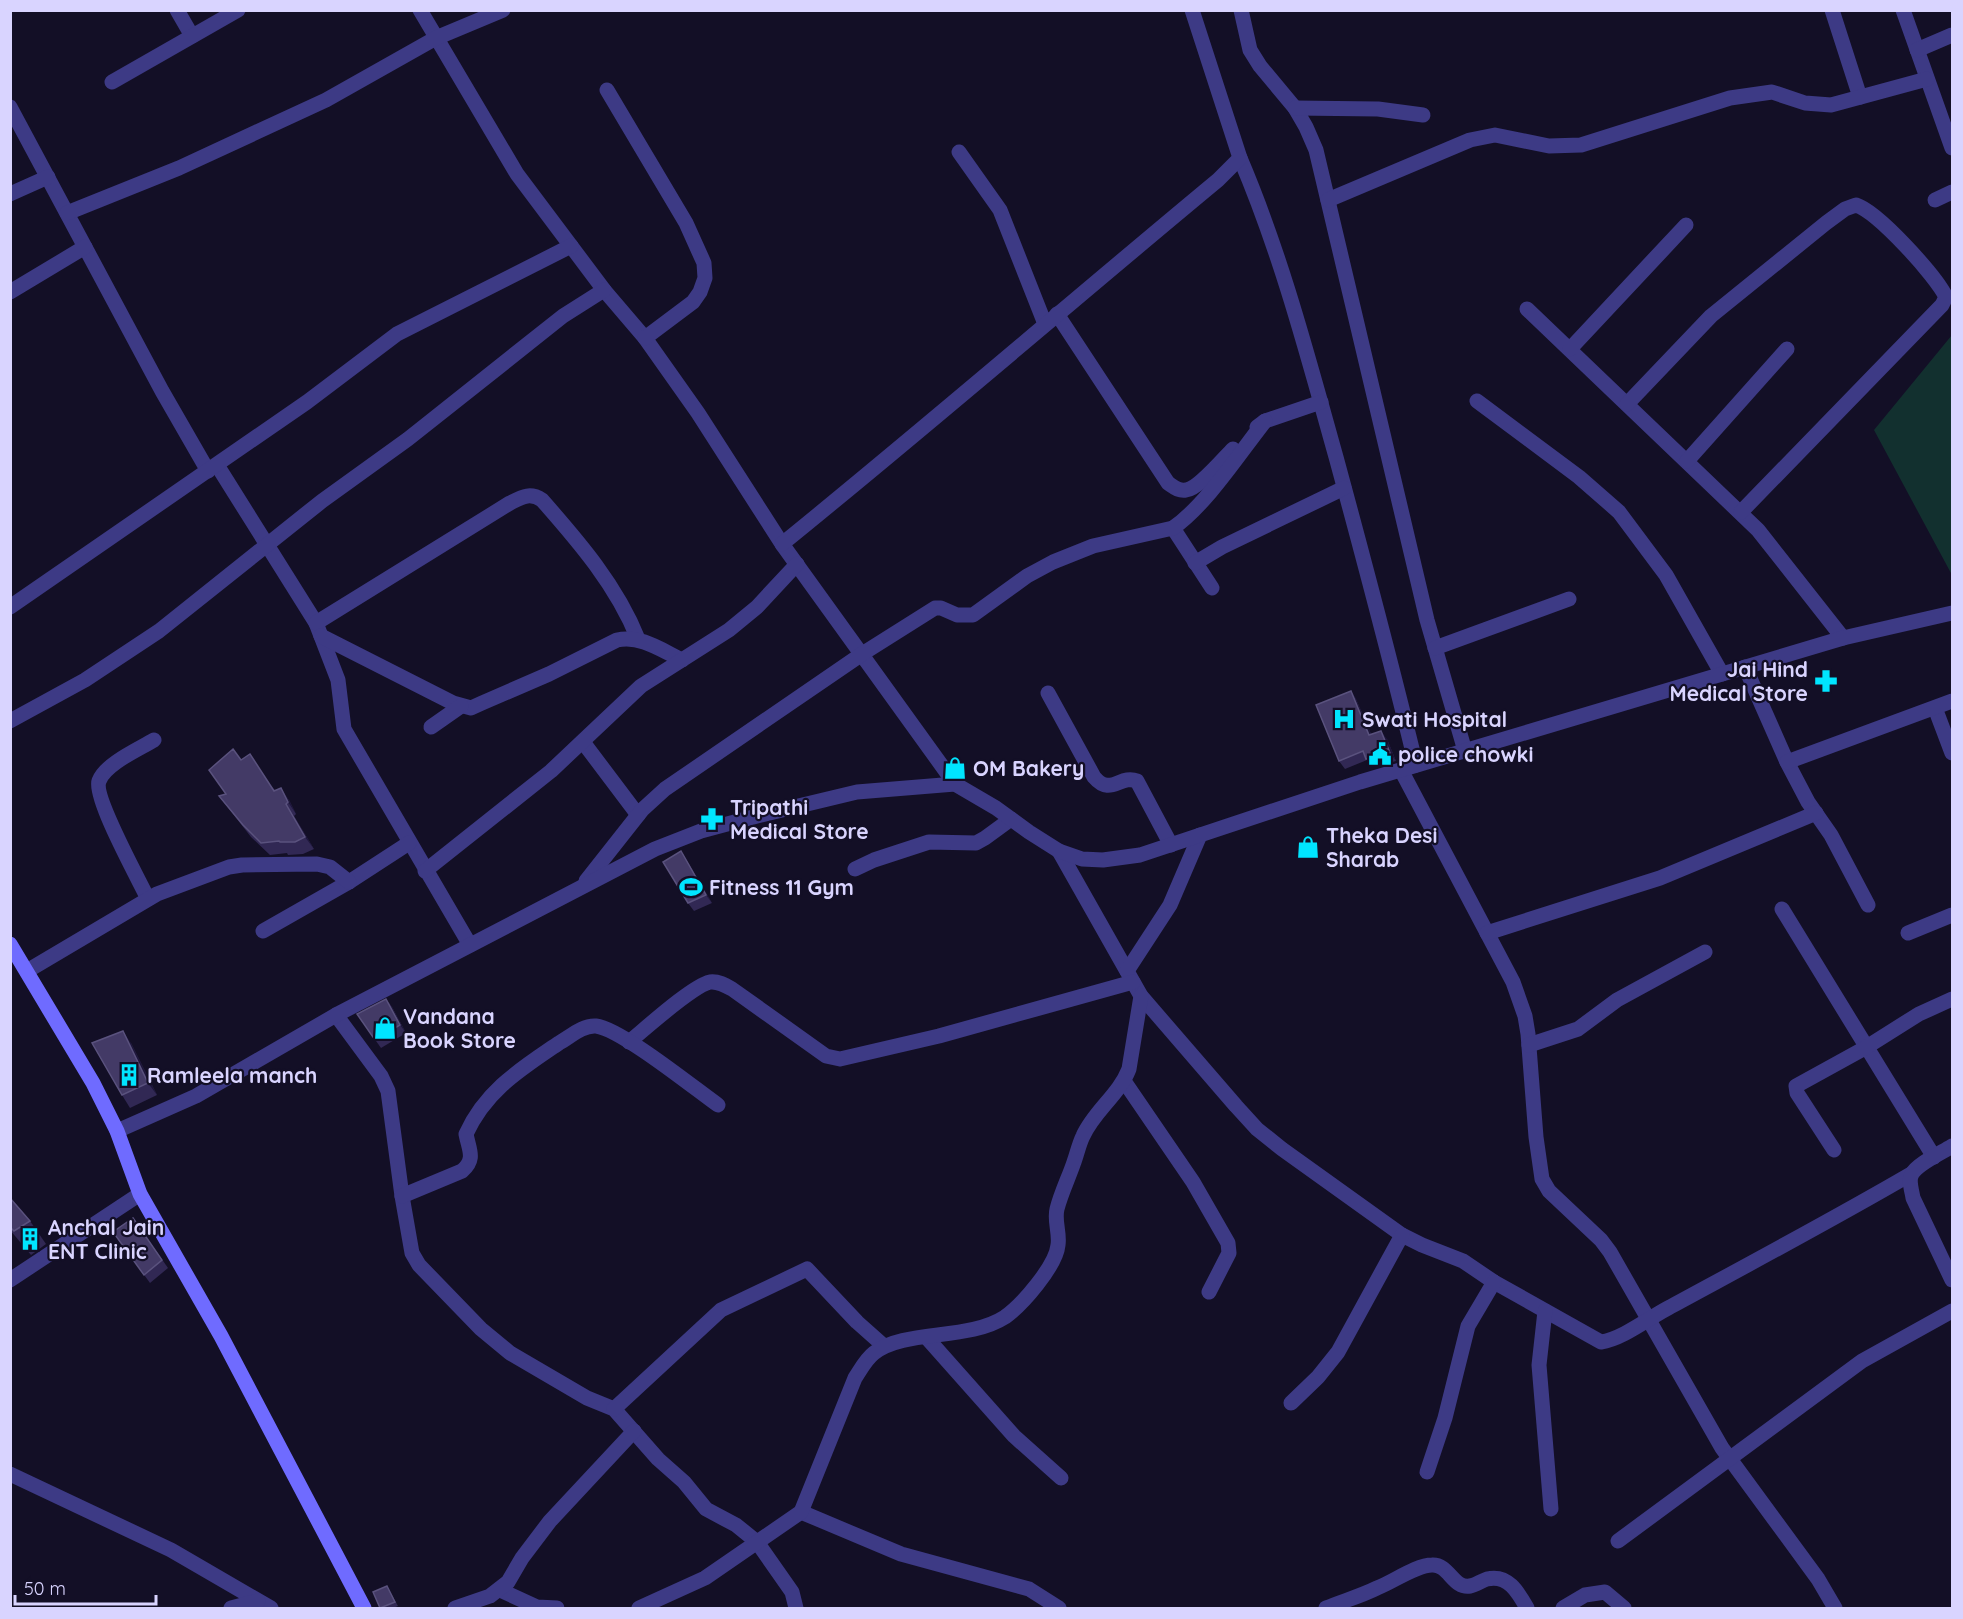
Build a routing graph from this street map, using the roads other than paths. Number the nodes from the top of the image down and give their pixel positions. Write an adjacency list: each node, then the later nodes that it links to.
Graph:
1 (177, 10): 10 (street)
2 (238, 10): 10 (street)
3 (420, 10): 11 (street)
4 (503, 10): 11 (street)
5 (1191, 10): 22 (street)
6 (1241, 10): 18 (street)
7 (1832, 10): 16 (street)
8 (1903, 10): 12 (street)
9 (1953, 34): 12 (street)
10 (192, 36): 14 (street)
11 (436, 38): 28 (street); 30 (street)
12 (1917, 50): 13 (street)
13 (1927, 79): 16 (street); 20 (street)
14 (112, 82)
15 (607, 90): 36 (street)
16 (1860, 97): 26 (street)
17 (10, 107): 23 (street)
18 (1295, 108): 19 (street); 26 (street)
19 (1422, 115)
20 (1953, 148)
21 (959, 152): 35 (street)
22 (1240, 158): 35 (street); 40 (street)
23 (48, 177): 25 (street); 28 (street)
24 (1953, 192): 27 (street)
25 (10, 194)
26 (1328, 200): 59 (street)
27 (1935, 200)
28 (67, 213): 31 (street)
29 (1686, 225): 37 (street)
30 (571, 246): 32 (street); 44 (street)
31 (85, 248): 33 (street); 44 (street)
32 (604, 290): 36 (street); 48 (street)
33 (10, 292)
34 (1527, 309): 37 (street)
35 (1051, 319): 42 (street); 49 (street)
36 (645, 338): 49 (street)
37 (1570, 349): 41 (street)
38 (1787, 349): 43 (street)
39 (1477, 401): 63 (street)
40 (1321, 402): 42 (street); 45 (street)
41 (1627, 404): 43 (street); 46 (street)
42 (1265, 421): 47 (street)
43 (1687, 461): 46 (street)
44 (212, 468): 48 (street); 54 (street)
45 (1344, 488): 50 (street); 75 (street)
46 (1741, 512): 57 (street)
47 (1173, 528): 50 (street); 60 (street)
48 (268, 544): 56 (street); 68 (street)
49 (782, 544): 51 (street)
50 (1195, 563): 52 (street)
51 (797, 564): 60 (street); 61 (street)
52 (1212, 588)
53 (1569, 599): 59 (street)
54 (10, 607)
55 (1953, 613): 57 (street)
56 (319, 629): 58 (street); 66 (street); 81 (street)
57 (1843, 638): 62 (street)
58 (638, 639): 61 (street); 66 (street)
59 (1435, 648): 72 (street)
60 (862, 654): 76 (street); 78 (street)
61 (682, 660): 71 (street)
62 (1745, 667): 63 (street); 74 (street)
63 (1722, 674): 72 (street)
64 (1048, 693): 82 (street)
65 (1953, 702): 67 (street)
66 (461, 706): 69 (street)
67 (1935, 708): 73 (street); 74 (street)
68 (10, 721)
69 (431, 727)
70 (154, 740): 88 (street)
71 (583, 742): 78 (street); 85 (street)
72 (1465, 751): 75 (street)
73 (1953, 753)
74 (1787, 762): 77 (street)
75 (1409, 768): 80 (street); 93 (street)
76 (956, 784): 79 (street); 87 (street)
77 (1816, 813): 89 (street); 93 (street)
78 (638, 815): 87 (street)
79 (1011, 819): 83 (street); 84 (street)
80 (1200, 835): 82 (street); 99 (street)
81 (409, 843): 85 (street); 86 (street)
82 (1171, 845): 83 (street)
83 (1059, 851): 99 (street)
84 (855, 869)
85 (425, 871): 96 (street)
86 (349, 882): 88 (street); 92 (street)
87 (581, 887): 96 (street)
88 (148, 899): 98 (street)
89 (1868, 904)
90 (1782, 909): 105 (street)
91 (1953, 915): 94 (street)
92 (263, 931)
93 (1487, 933): 104 (street)
94 (1908, 933)
95 (10, 944): 98 (main road)
96 (470, 945): 102 (street)
97 (1705, 952): 104 (street)
98 (27, 971): 108 (main road)
99 (1130, 977): 100 (street); 103 (street)
100 (1141, 996): 106 (street); 115 (street)
101 (1953, 999): 105 (street)
102 (336, 1015): 108 (street); 114 (street)
103 (629, 1042): 107 (street); 114 (street)
104 (1529, 1045): 122 (street)
105 (1865, 1048): 110 (street); 111 (street)
106 (1124, 1081): 119 (street); 123 (street)
107 (718, 1105)
108 (117, 1131): 113 (main road)
109 (1953, 1146): 111 (street)
110 (1834, 1150)
111 (1934, 1157): 112 (street)
112 (1911, 1174): 117 (street); 122 (street)
113 (140, 1194): 116 (street); 139 (main road)
114 (402, 1196): 126 (street)
115 (1402, 1235): 118 (street); 125 (street)
116 (10, 1280)
117 (1953, 1280)
118 (1494, 1282): 120 (street); 129 (street)
119 (1209, 1292)
120 (1545, 1311): 122 (street); 132 (street)
121 (1953, 1311): 128 (street)
122 (1648, 1318): 128 (street)
123 (927, 1338): 124 (street); 131 (street)
124 (884, 1346): 126 (street); 133 (street)
125 (1290, 1403)
126 (614, 1409): 127 (street)
127 (634, 1431): 135 (street); 136 (street)
128 (1730, 1458): 134 (street); 149 (street)
129 (1428, 1472)
130 (10, 1474): 137 (street)
131 (1061, 1478)
132 (1551, 1509)
133 (801, 1512): 135 (street); 144 (street)
134 (1618, 1541)
135 (757, 1542): 142 (street); 143 (street)
136 (500, 1590): 140 (street); 141 (street)
137 (264, 1605): 138 (street)
138 (231, 1608)
139 (364, 1608)
140 (455, 1608)
141 (557, 1608)
142 (639, 1608)
143 (796, 1608)
144 (1059, 1608)
145 (1326, 1608): 146 (street)
146 (1527, 1608)
147 (1563, 1608): 148 (street)
148 (1624, 1608)
149 (1835, 1608)

